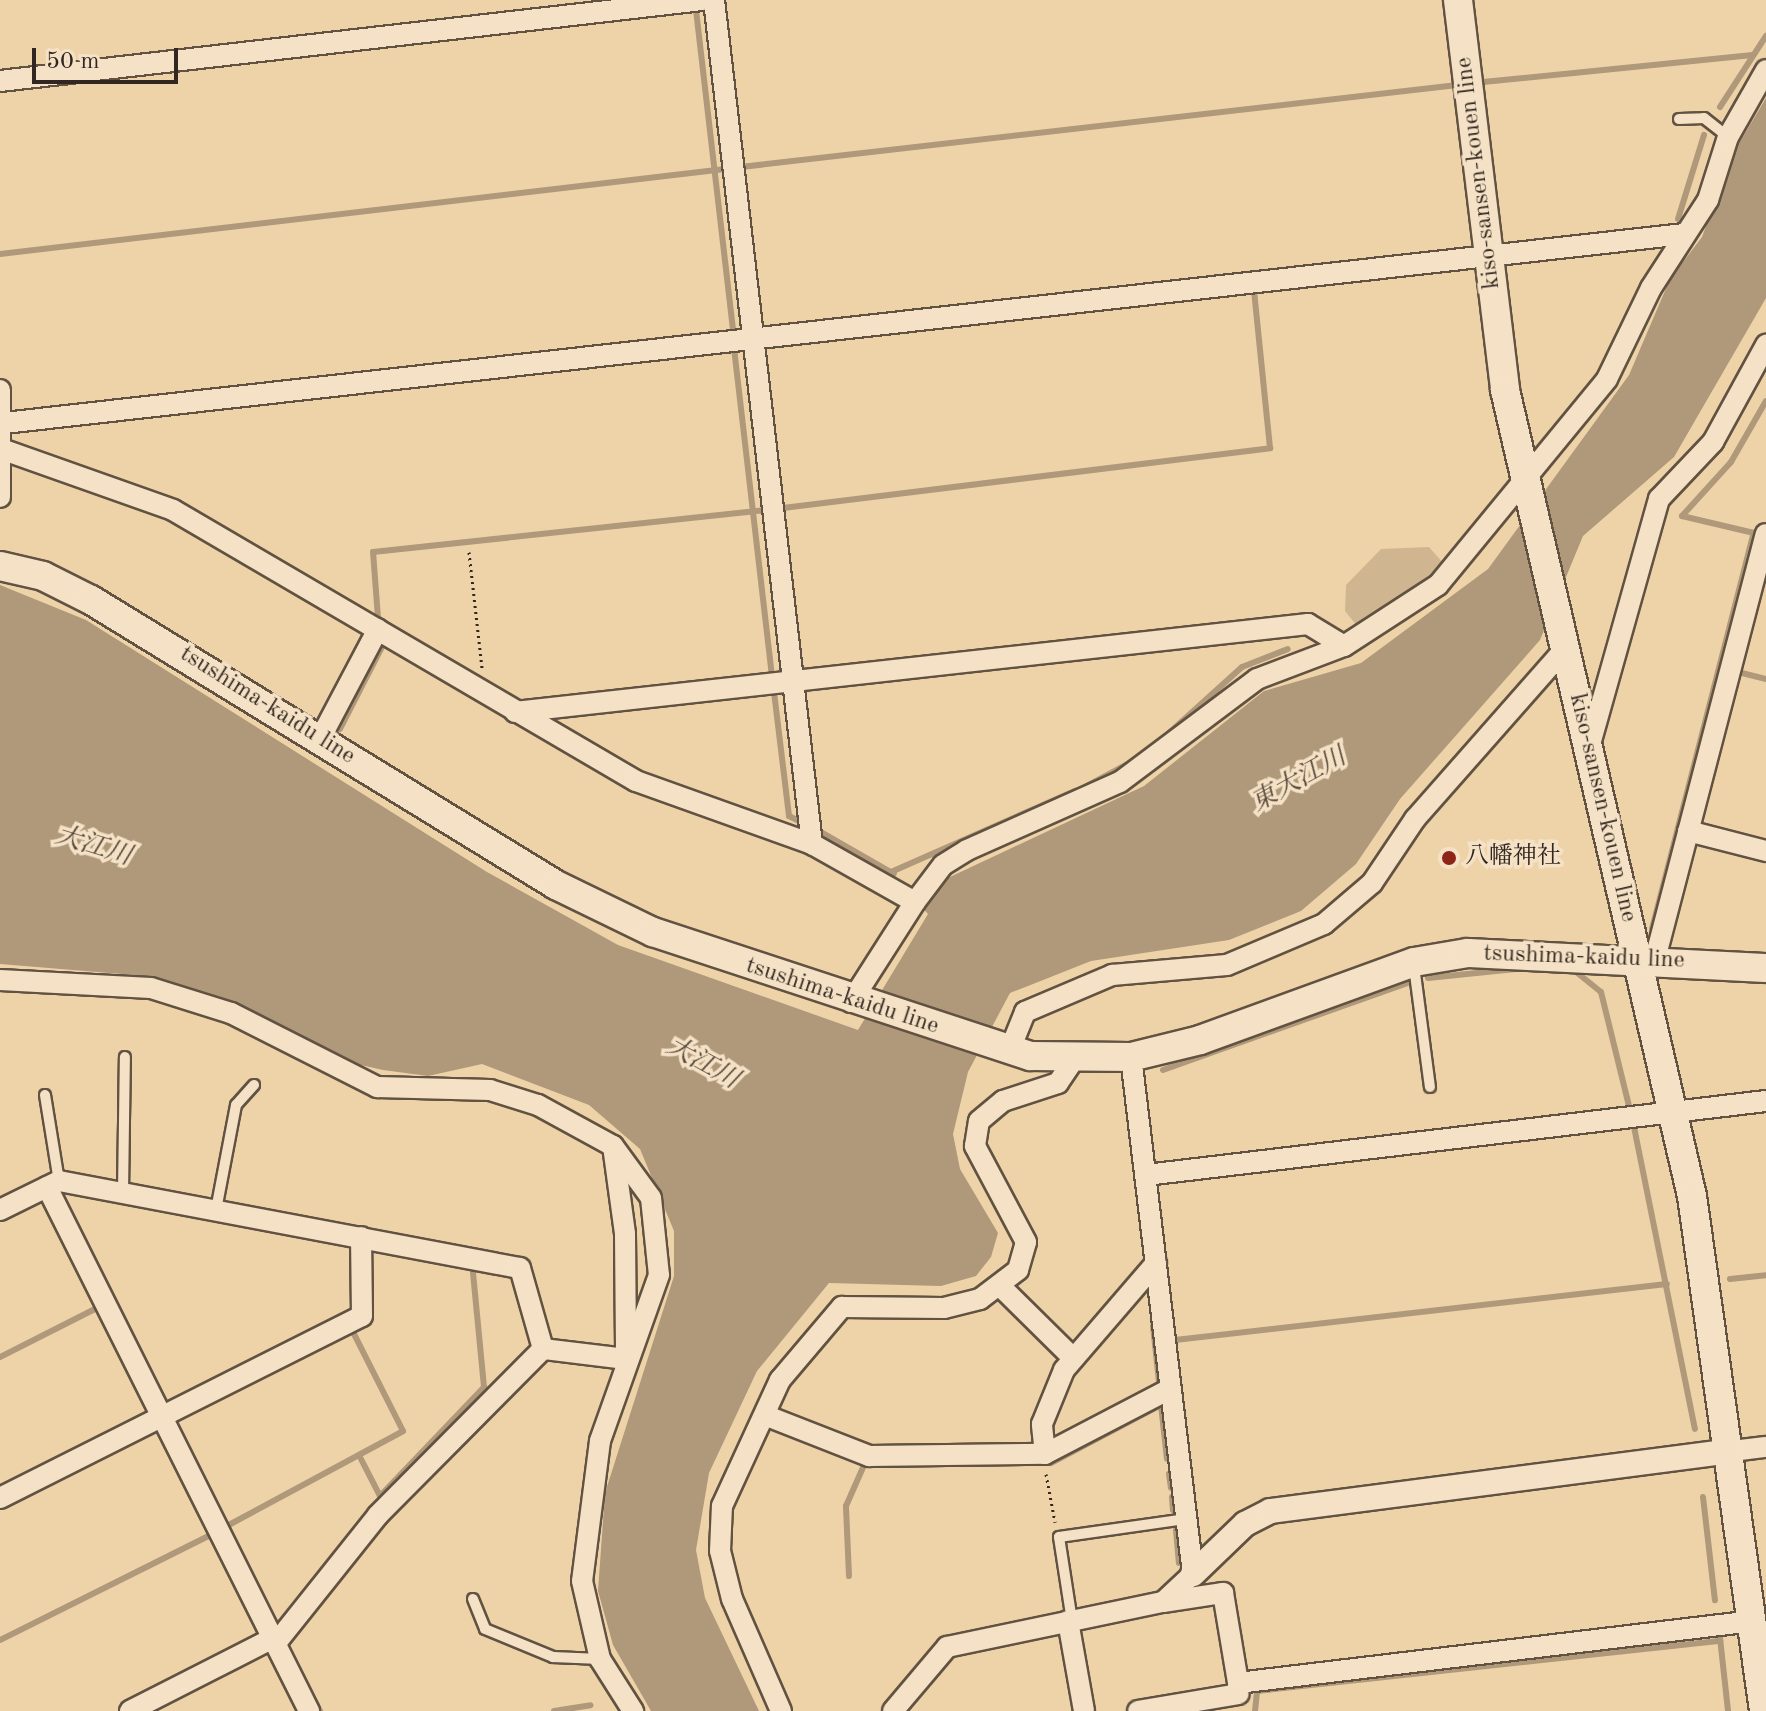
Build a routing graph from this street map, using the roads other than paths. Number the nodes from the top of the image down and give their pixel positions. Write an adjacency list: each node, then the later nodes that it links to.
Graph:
1 (702, 0): 5 (street)
2 (714, 0): 10 (street)
3 (1458, 0): 9 (main road, kiso-sansen-kouen line)
4 (1766, 70): 7 (street)
5 (0, 81)
6 (1679, 119): 7 (lane)
7 (1728, 137): 8 (street)
8 (1685, 234): 9 (street); 15 (street)
9 (1488, 252): 10 (street); 15 (main road, kiso-sansen-kouen line)
10 (753, 337): 13 (street); 22 (street)
11 (1766, 345): 25 (street)
12 (0, 390): 13 (street)
13 (4, 423): 14 (street)
14 (4, 450): 16 (street); 19 (street)
15 (1524, 489): 20 (main road, kiso-sansen-kouen line); 21 (street)
16 (0, 497)
17 (1766, 534): 26 (street)
18 (0, 566): 24 (main road, tsushima-kaidu line)
19 (378, 629): 23 (street); 24 (street)
20 (1562, 642): 25 (main road, kiso-sansen-kouen line); 35 (street)
21 (1344, 646): 22 (street); 29 (street)
22 (793, 682): 23 (street); 27 (street)
23 (515, 712): 27 (street)
24 (320, 739): 34 (main road, tsushima-kaidu line)
25 (1588, 751): 30 (main road, kiso-sansen-kouen line)
26 (1688, 831): 28 (street); 30 (street)
27 (812, 844): 29 (street)
28 (1766, 851)
29 (915, 902): 34 (street)
30 (1646, 958): 31 (main road, tsushima-kaidu line); 32 (main road, tsushima-kaidu line); 43 (main road, kiso-sansen-kouen line)
31 (1414, 962): 37 (main road, tsushima-kaidu line); 40 (lane)
32 (1766, 968)
33 (0, 980): 44 (street)
34 (857, 1004): 35 (main road, tsushima-kaidu line)
35 (1006, 1042): 38 (main road, tsushima-kaidu line)
36 (125, 1057): 47 (lane)
37 (1131, 1057): 38 (main road, tsushima-kaidu line); 45 (street)
38 (1073, 1061): 52 (street)
39 (254, 1085): 49 (lane)
40 (1430, 1087)
41 (45, 1095): 46 (lane)
42 (1766, 1101): 43 (street)
43 (1673, 1111): 45 (street); 60 (main road, kiso-sansen-kouen line)
44 (613, 1146): 55 (street); 55 (street)
45 (1146, 1175): 51 (street)
46 (53, 1184): 47 (street); 48 (street); 58 (street)
47 (123, 1193): 49 (street)
48 (0, 1210)
49 (216, 1210): 50 (street)
50 (361, 1237): 53 (street); 58 (street)
51 (1156, 1263): 54 (street); 56 (street)
52 (1000, 1286): 54 (street); 57 (street)
53 (543, 1349): 55 (street); 69 (street)
54 (1073, 1358): 61 (street)
55 (626, 1359): 70 (street)
56 (1170, 1389): 61 (street); 63 (street)
57 (767, 1416): 61 (street); 75 (street)
58 (161, 1418): 62 (street); 69 (street)
59 (1766, 1447): 60 (street)
60 (1732, 1451): 64 (street); 68 (main road, kiso-sansen-kouen line)
61 (1043, 1454)
62 (0, 1498)
63 (1185, 1519): 64 (street); 67 (lane)
64 (1193, 1574): 66 (street)
65 (473, 1599): 70 (lane)
66 (1163, 1602): 67 (street); 71 (street)
67 (1070, 1621): 76 (street); 77 (street)
68 (1753, 1621): 71 (street); 79 (main road, kiso-sansen-kouen line)
69 (274, 1640): 72 (street); 73 (street)
70 (600, 1659): 74 (street)
71 (1239, 1696): 78 (street)
72 (130, 1711)
73 (309, 1711)
74 (633, 1711)
75 (781, 1711)
76 (893, 1711)
77 (1084, 1711)
78 (1138, 1711)
79 (1764, 1711)

